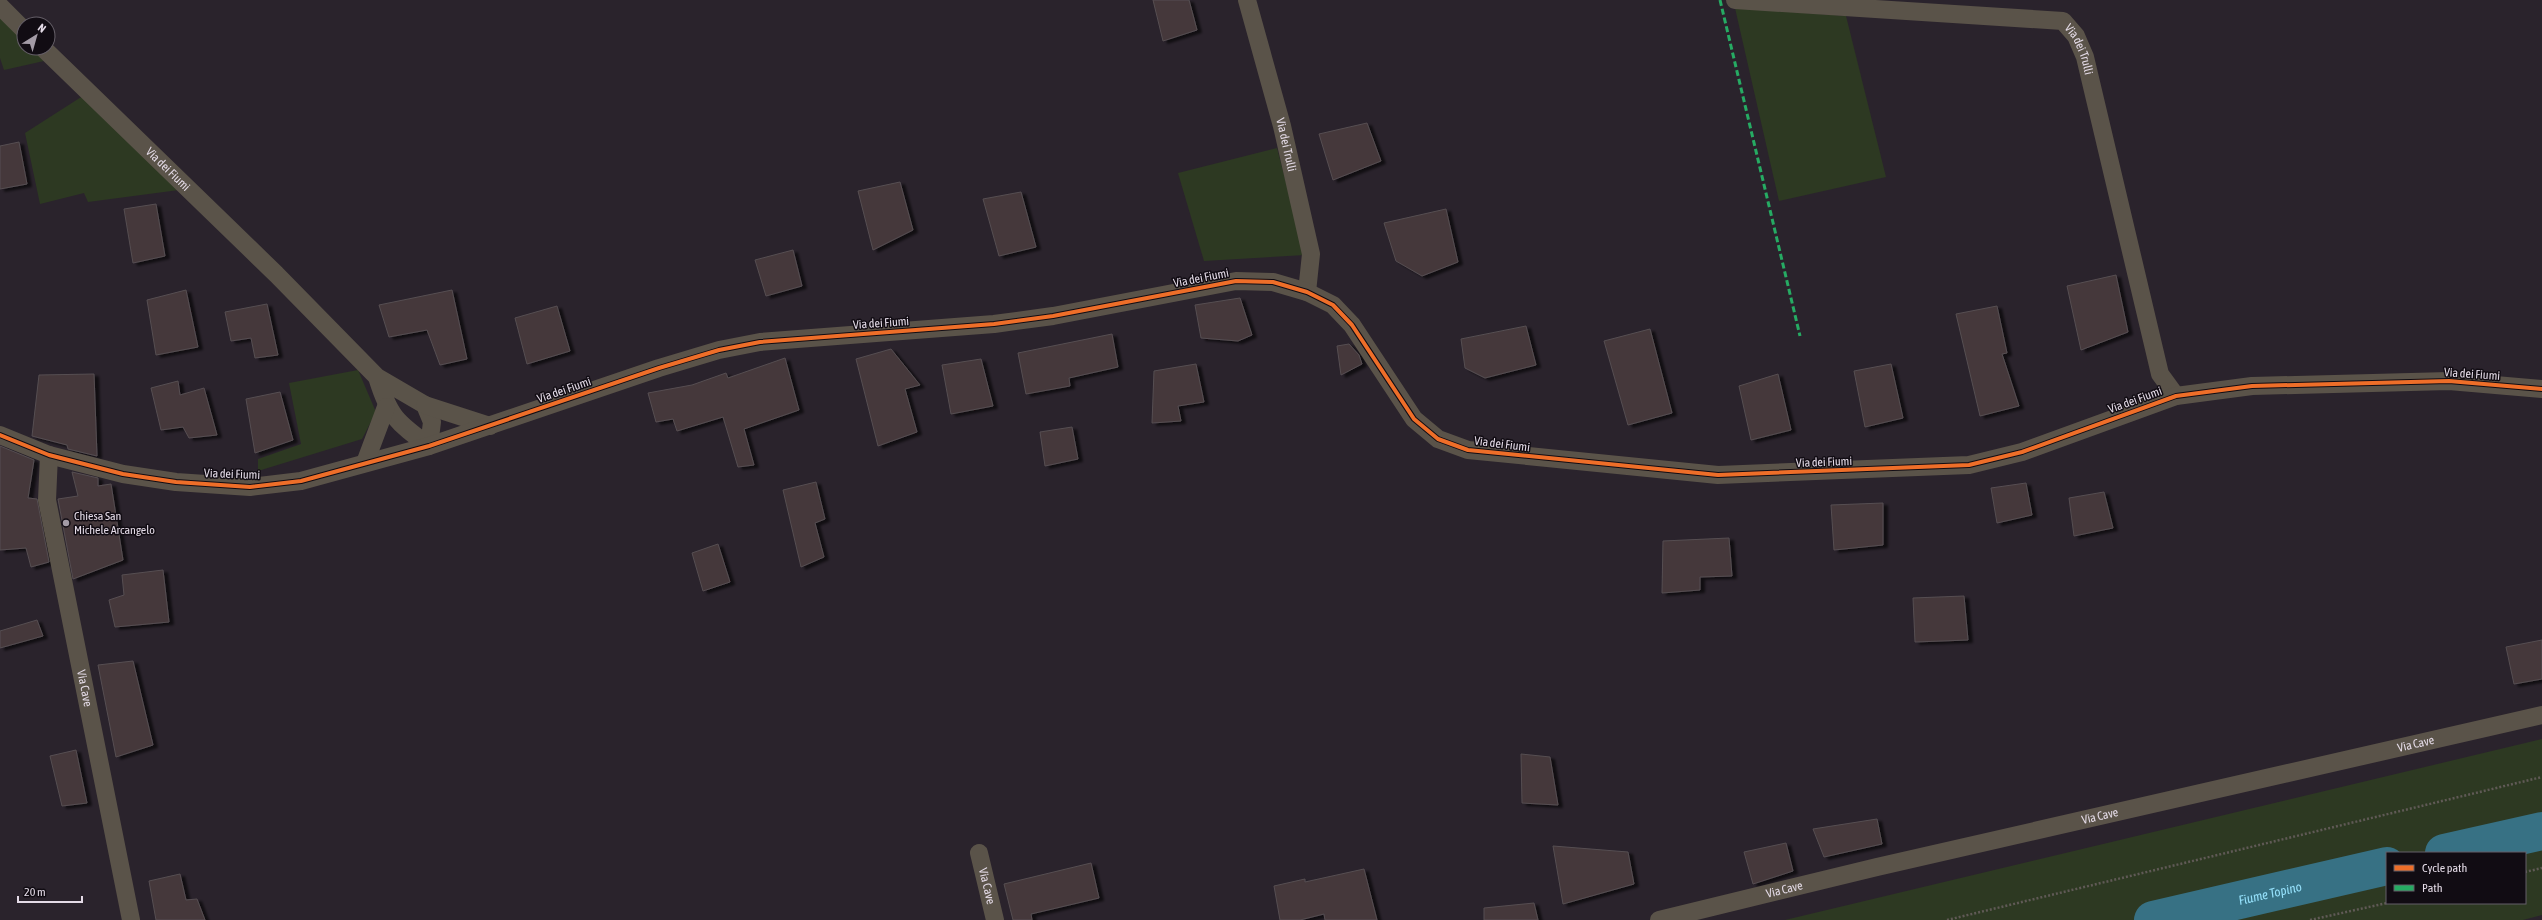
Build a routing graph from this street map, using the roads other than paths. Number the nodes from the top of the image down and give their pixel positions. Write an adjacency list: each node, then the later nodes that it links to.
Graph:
1 (1247, 0): 6 (street, Via dei Trulli)
2 (1735, 0): 9 (street, Via dei Trulli)
3 (0, 6): 4 (street)
4 (16, 22)
5 (51, 56): 7 (street, Via dei Fiumi)
6 (1307, 292): 9 (street, Via dei Fiumi); 12 (street, Via dei Fiumi)
7 (377, 377): 10 (street, Via dei Fiumi); 11 (street, Via dei Fiumi)
8 (2542, 389): 9 (street, Via dei Fiumi)
9 (2176, 396)
10 (425, 405): 12 (street, Via dei Fiumi); 14 (street)
11 (386, 407): 14 (street, Via dei Fiumi); 16 (street)
12 (490, 426): 14 (street, Via dei Fiumi)
13 (0, 435): 15 (street, Via dei Fiumi)
14 (429, 446): 16 (street, Via dei Fiumi)
15 (49, 455): 16 (street, Via dei Fiumi); 19 (street, Via Cave)
16 (365, 463)
17 (2542, 715): 21 (street, Via Cave)
18 (979, 853): 20 (street, Via Cave)
19 (131, 920)
20 (995, 920)
21 (1659, 920)

